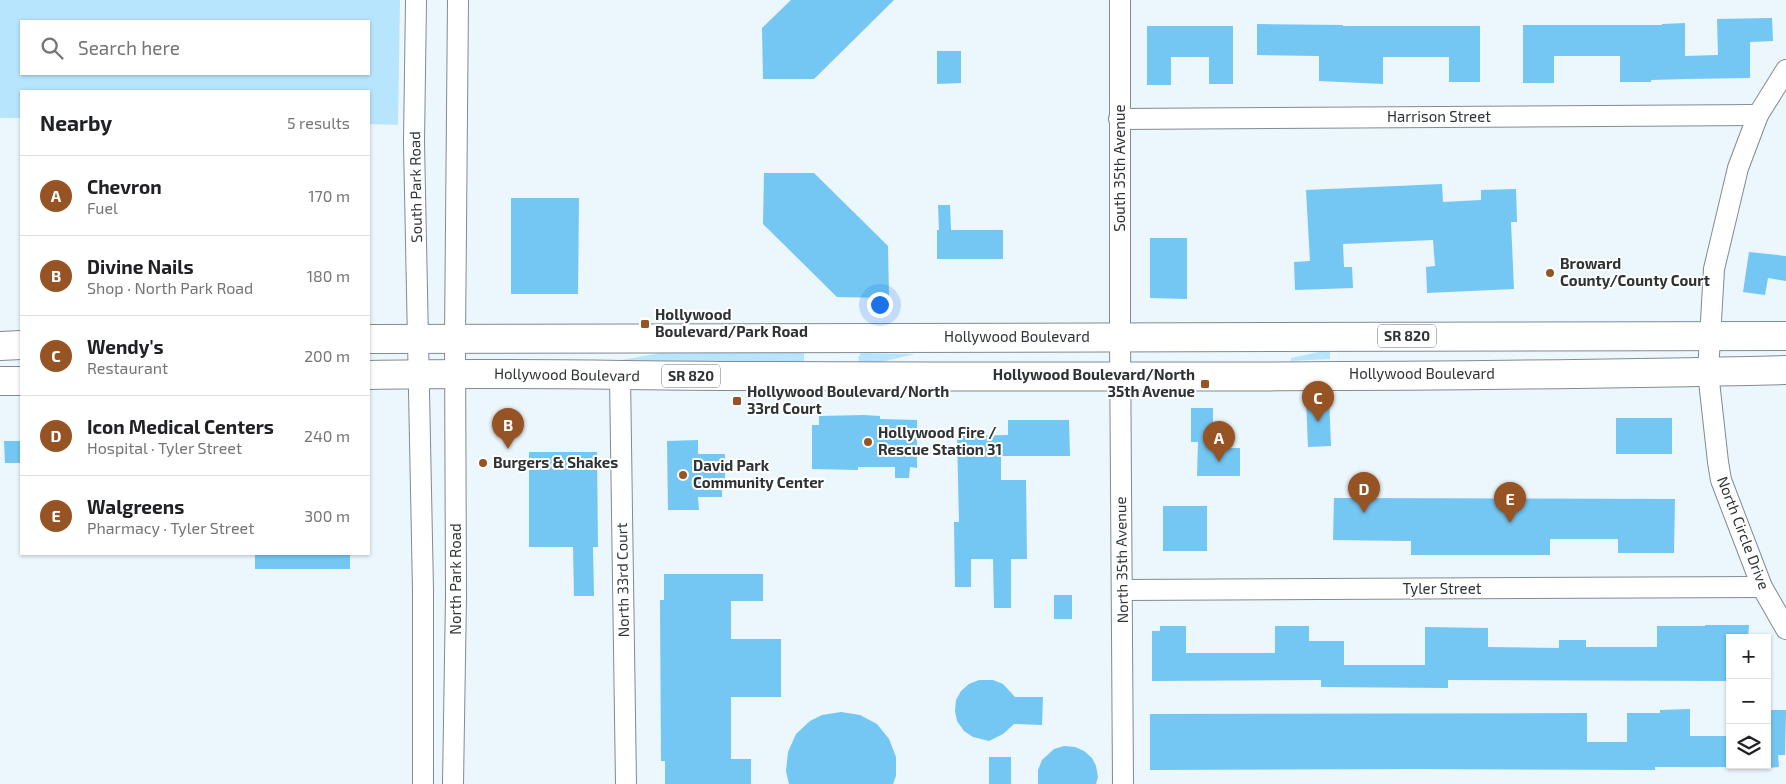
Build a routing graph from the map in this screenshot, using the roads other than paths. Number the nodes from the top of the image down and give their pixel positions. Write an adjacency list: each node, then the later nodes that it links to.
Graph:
1 (416, 0): 11 (street, South Park Road)
2 (458, 0): 12 (street)
3 (1120, 0): 6 (street, South 35th Avenue)
4 (1786, 70): 5 (street, North Circle Drive)
5 (1758, 115): 6 (street, Harrison Street); 7 (street, North Circle Drive)
6 (1120, 119): 9 (street, South 35th Avenue)
7 (1710, 335): 8 (highway, Hollywood Boulevard / SR 820); 9 (highway, Hollywood Boulevard / SR 820); 16 (street, North Circle Drive)
8 (1786, 336)
9 (1120, 337): 12 (highway, Hollywood Boulevard / SR 820); 21 (street, North 35th Avenue)
10 (370, 339): 11 (highway, Hollywood Boulevard / SR 820)
11 (419, 339): 12 (highway, Hollywood Boulevard / SR 820); 18 (street, South Park Road)
12 (455, 339): 17 (street)
13 (20, 345): 14 (highway)
14 (0, 346)
15 (1786, 370): 16 (highway, Hollywood Boulevard / SR 820)
16 (1708, 372): 21 (highway, Hollywood Boulevard / SR 820); 24 (street, North Circle Drive)
17 (456, 373): 18 (highway, Hollywood Boulevard / SR 820); 20 (highway, Hollywood Boulevard / SR 820); 28 (street, North Park Road)
18 (420, 374): 19 (highway, Hollywood Boulevard / SR 820); 27 (street)
19 (370, 375)
20 (620, 376): 21 (highway, Hollywood Boulevard / SR 820); 29 (street, North 33rd Court)
21 (1120, 376): 25 (street, North 35th Avenue)
22 (20, 380): 23 (highway)
23 (0, 381)
24 (1762, 587): 25 (street, Tyler Street); 26 (street, North Circle Drive)
25 (1122, 590): 30 (street, North 35th Avenue)
26 (1786, 629)
27 (423, 784)
28 (453, 784)
29 (626, 784)
30 (1124, 784)

